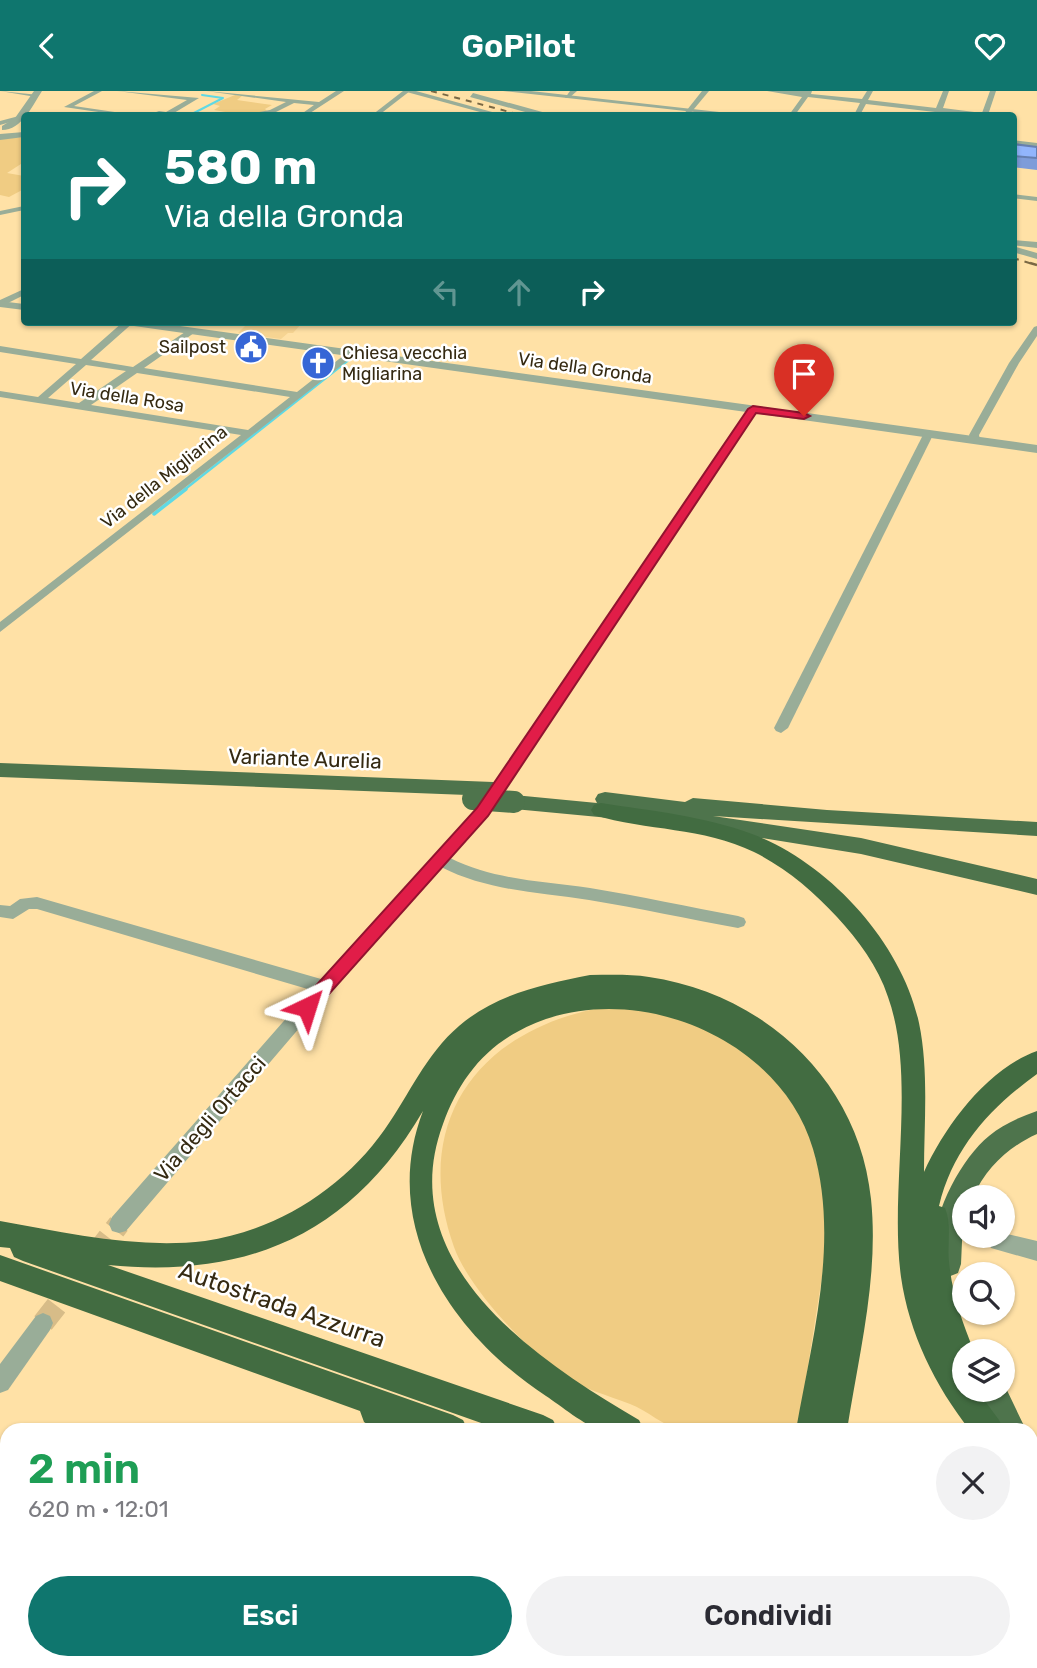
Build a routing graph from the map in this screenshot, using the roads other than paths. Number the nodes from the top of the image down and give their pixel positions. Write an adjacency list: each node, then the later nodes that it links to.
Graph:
1 (2, 91): 13 (street)
2 (99, 91): 25 (street)
3 (120, 91): 18 (street)
4 (208, 91): 19 (street); 20 (street)
5 (341, 91): 23 (street)
6 (407, 91): 30 (street); 31 (street)
7 (505, 91): 14 (street); 17 (street)
8 (706, 91): 34 (street)
9 (770, 91): 16 (street)
10 (870, 91): 22 (street)
11 (946, 91): 38 (street)
12 (993, 91): 39 (street)
13 (40, 92): 24 (street)
14 (486, 92): 15 (street); 21 (street)
15 (468, 93): 21 (street)
16 (808, 93): 22 (street); 35 (street)
17 (570, 94): 33 (street)
18 (170, 96): 19 (street); 26 (street)
19 (193, 99): 27 (street)
20 (294, 100): 23 (street); 28 (street)
21 (495, 100): 32 (street)
22 (864, 102): 36 (street); 37 (street)
23 (321, 104): 29 (street)
24 (29, 112)
25 (108, 112)
26 (157, 112)
27 (170, 112)
28 (274, 112)
29 (308, 112)
30 (379, 112)
31 (488, 112)
32 (533, 112)
33 (682, 112)
34 (689, 112)
35 (794, 112)
36 (859, 112)
37 (931, 112)
38 (938, 112)
39 (985, 112)
40 (21, 122): 41 (street)
41 (1, 129): 42 (street)
42 (21, 134)
43 (1017, 144): 44 (street)
44 (1037, 146)
45 (1017, 196): 46 (street)
46 (1037, 199)
47 (21, 209): 48 (street)
48 (0, 213)
49 (1017, 242): 50 (street)
50 (1037, 244)
51 (1017, 250): 52 (street)
52 (1037, 256)
53 (21, 294): 54 (street)
54 (0, 304): 55 (street)
55 (21, 307)
56 (124, 326): 62 (street)
57 (156, 326): 59 (street, Via della Gronda)
58 (1037, 329): 71 (street)
59 (191, 331): 61 (street, Via della Gronda); 63 (street)
60 (0, 349): 62 (street)
61 (351, 354): 65 (street, Via della Migliarina); 68 (street, Via della Gronda)
62 (84, 362): 63 (street); 66 (street)
63 (135, 370): 65 (street); 67 (street)
64 (0, 394): 66 (street, Via della Rosa)
65 (299, 395): 69 (street, Via della Migliarina)
66 (39, 401): 67 (street, Via della Rosa)
67 (81, 407): 69 (street, Via della Rosa)
68 (753, 409): 70 (street, Via della Gronda); 80 (street, Via degli Ortacci)
69 (249, 433): 73 (street, Via della Migliarina)
70 (929, 433): 71 (street, Via della Gronda); 74 (street)
71 (975, 440): 72 (street, Via della Gronda)
72 (1037, 449)
73 (0, 628)
74 (781, 728)
75 (0, 770): 77 (highway, Variante Aurelia)
76 (0, 781): 77 (highway, Variante Aurelia, bridge)
77 (520, 797): 78 (highway, Variante Aurelia)
78 (604, 805): 79 (highway); 81 (highway); 82 (highway); 89 (highway)
79 (1037, 829)
80 (439, 860): 84 (street); 85 (street, Via degli Ortacci)
81 (1037, 874)
82 (1037, 887)
83 (0, 911): 85 (street)
84 (738, 922)
85 (324, 987): 90 (street, Via degli Ortacci)
86 (1037, 1062): 89 (highway)
87 (1037, 1078): 89 (highway)
88 (1037, 1122): 89 (highway)
89 (945, 1167): 97 (highway); 98 (highway); 99 (highway); 110 (highway)
90 (119, 1224)
91 (0, 1234): 109 (highway)
92 (0, 1239): 106 (highway, Autostrada Azzurra)
93 (1015, 1245): 94 (street)
94 (1037, 1251)
95 (0, 1268): 101 (highway)
96 (43, 1323): 100 (street)
97 (955, 1339)
98 (968, 1339)
99 (952, 1352)
100 (0, 1382)
101 (334, 1387): 104 (highway); 105 (highway)
102 (985, 1402): 111 (highway)
103 (988, 1402): 112 (highway)
104 (393, 1423)
105 (434, 1423)
106 (523, 1423)
107 (617, 1423): 108 (highway)
108 (812, 1423)
109 (833, 1423)
110 (984, 1423)
111 (998, 1423)
112 (1005, 1423)

